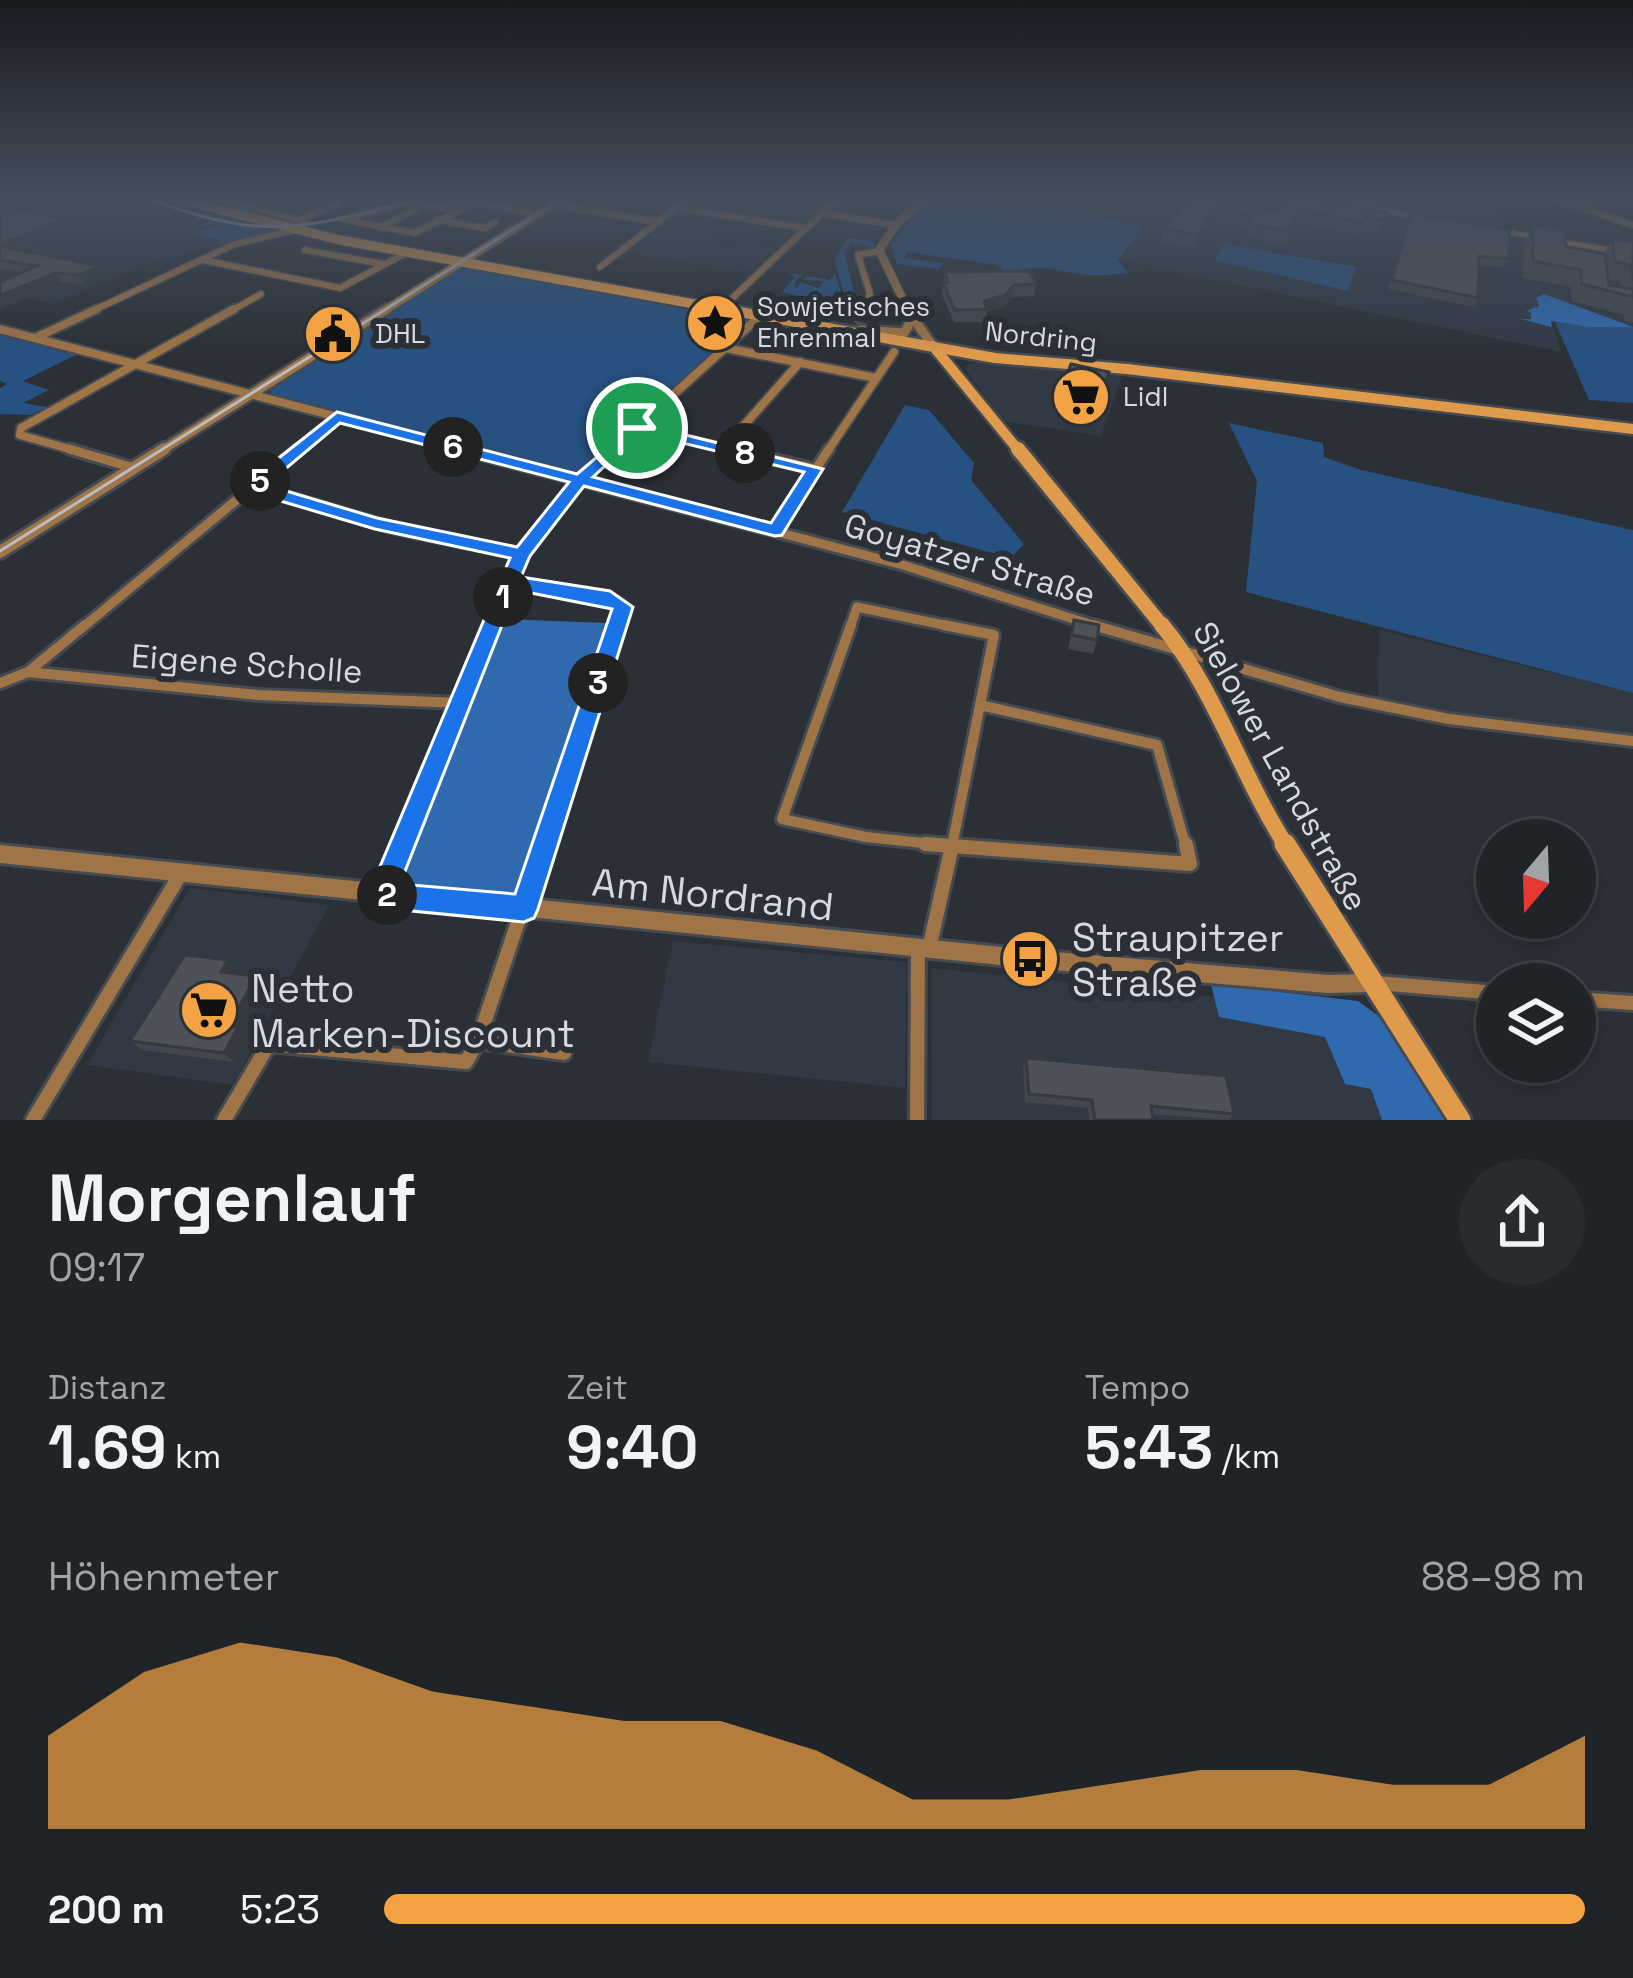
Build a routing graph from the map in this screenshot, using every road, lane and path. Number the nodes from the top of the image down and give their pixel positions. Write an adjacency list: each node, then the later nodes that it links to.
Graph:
1 (223, 250): 10 (street)
2 (306, 250): 12 (street)
3 (401, 250): 9 (main road, Nordring)
4 (419, 250): 11 (main road, Nordring)
5 (481, 250): 11 (street)
6 (621, 250): 13 (street)
7 (783, 250): 15 (street)
8 (879, 251): 17 (street, Sielower Landstraße); 18 (street)
9 (408, 252): 11 (main road, Nordring); 12 (street)
10 (203, 260): 12 (street); 20 (street)
11 (465, 260): 15 (main road, Nordring); 16 (main road, Nordring); 30 (street)
12 (383, 264)
13 (600, 266)
14 (261, 294): 26 (street)
15 (724, 307): 18 (main road, Nordring)
16 (759, 317): 21 (main road, Nordring); 22 (street)
17 (913, 318): 18 (street); 21 (street, Sielower Landstraße)
18 (859, 324): 21 (main road, Nordring)
19 (0, 329): 20 (street, Goyatzer Straße)
20 (35, 338): 26 (street, Goyatzer Straße)
21 (932, 344): 24 (main road, Nordring); 27 (main road, Nordring); 28 (main road, Sielower Landstraße)
22 (726, 348): 25 (street); 32 (street)
23 (894, 352): 29 (street)
24 (995, 358): 27 (main road, Nordring); 28 (main road)
25 (800, 362): 29 (street); 34 (street)
26 (132, 364): 30 (street, Goyatzer Straße); 35 (street)
27 (1127, 369): 33 (main road, Nordring)
28 (952, 371): 43 (main road, Sielower Landstraße)
29 (876, 378): 36 (street)
30 (249, 394): 31 (street, Goyatzer Straße); 35 (street)
31 (337, 417): 37 (street, Goyatzer Straße); 38 (street, Eigene Scholle)
32 (637, 428): 34 (street); 37 (street)
33 (1633, 429)
34 (724, 448): 36 (street)
35 (134, 468): 40 (street)
36 (815, 469): 39 (street)
37 (580, 480): 39 (street, Goyatzer Straße); 41 (street)
38 (253, 487): 41 (street); 44 (street, Eigene Scholle)
39 (775, 530): 43 (street, Goyatzer Straße)
40 (0, 552)
41 (521, 554): 42 (street)
42 (509, 582): 46 (street); 53 (street)
43 (1186, 654): 48 (street, Goyatzer Straße); 55 (main road, Sielower Landstraße)
44 (28, 672): 45 (street, Eigene Scholle); 46 (street, Eigene Scholle)
45 (0, 683)
46 (462, 704): 52 (street)
47 (980, 705): 49 (street); 49 (street); 49 (street)
48 (1633, 741)
49 (952, 846): 54 (street)
50 (0, 854): 51 (street, Am Nordrand)
51 (180, 875): 52 (street, Am Nordrand); 61 (street)
52 (381, 895): 53 (street, Am Nordrand)
53 (524, 909): 54 (street, Am Nordrand); 59 (street)
54 (924, 949): 55 (street, Am Nordrand); 63 (street)
55 (1370, 983): 56 (street); 64 (main road, Sielower Landstraße)
56 (1476, 991)
57 (1596, 1001): 58 (street)
58 (1633, 1004)
59 (478, 1041): 60 (street); 62 (street)
60 (564, 1053)
61 (33, 1120)
62 (224, 1120)
63 (917, 1120)
64 (1460, 1120)

